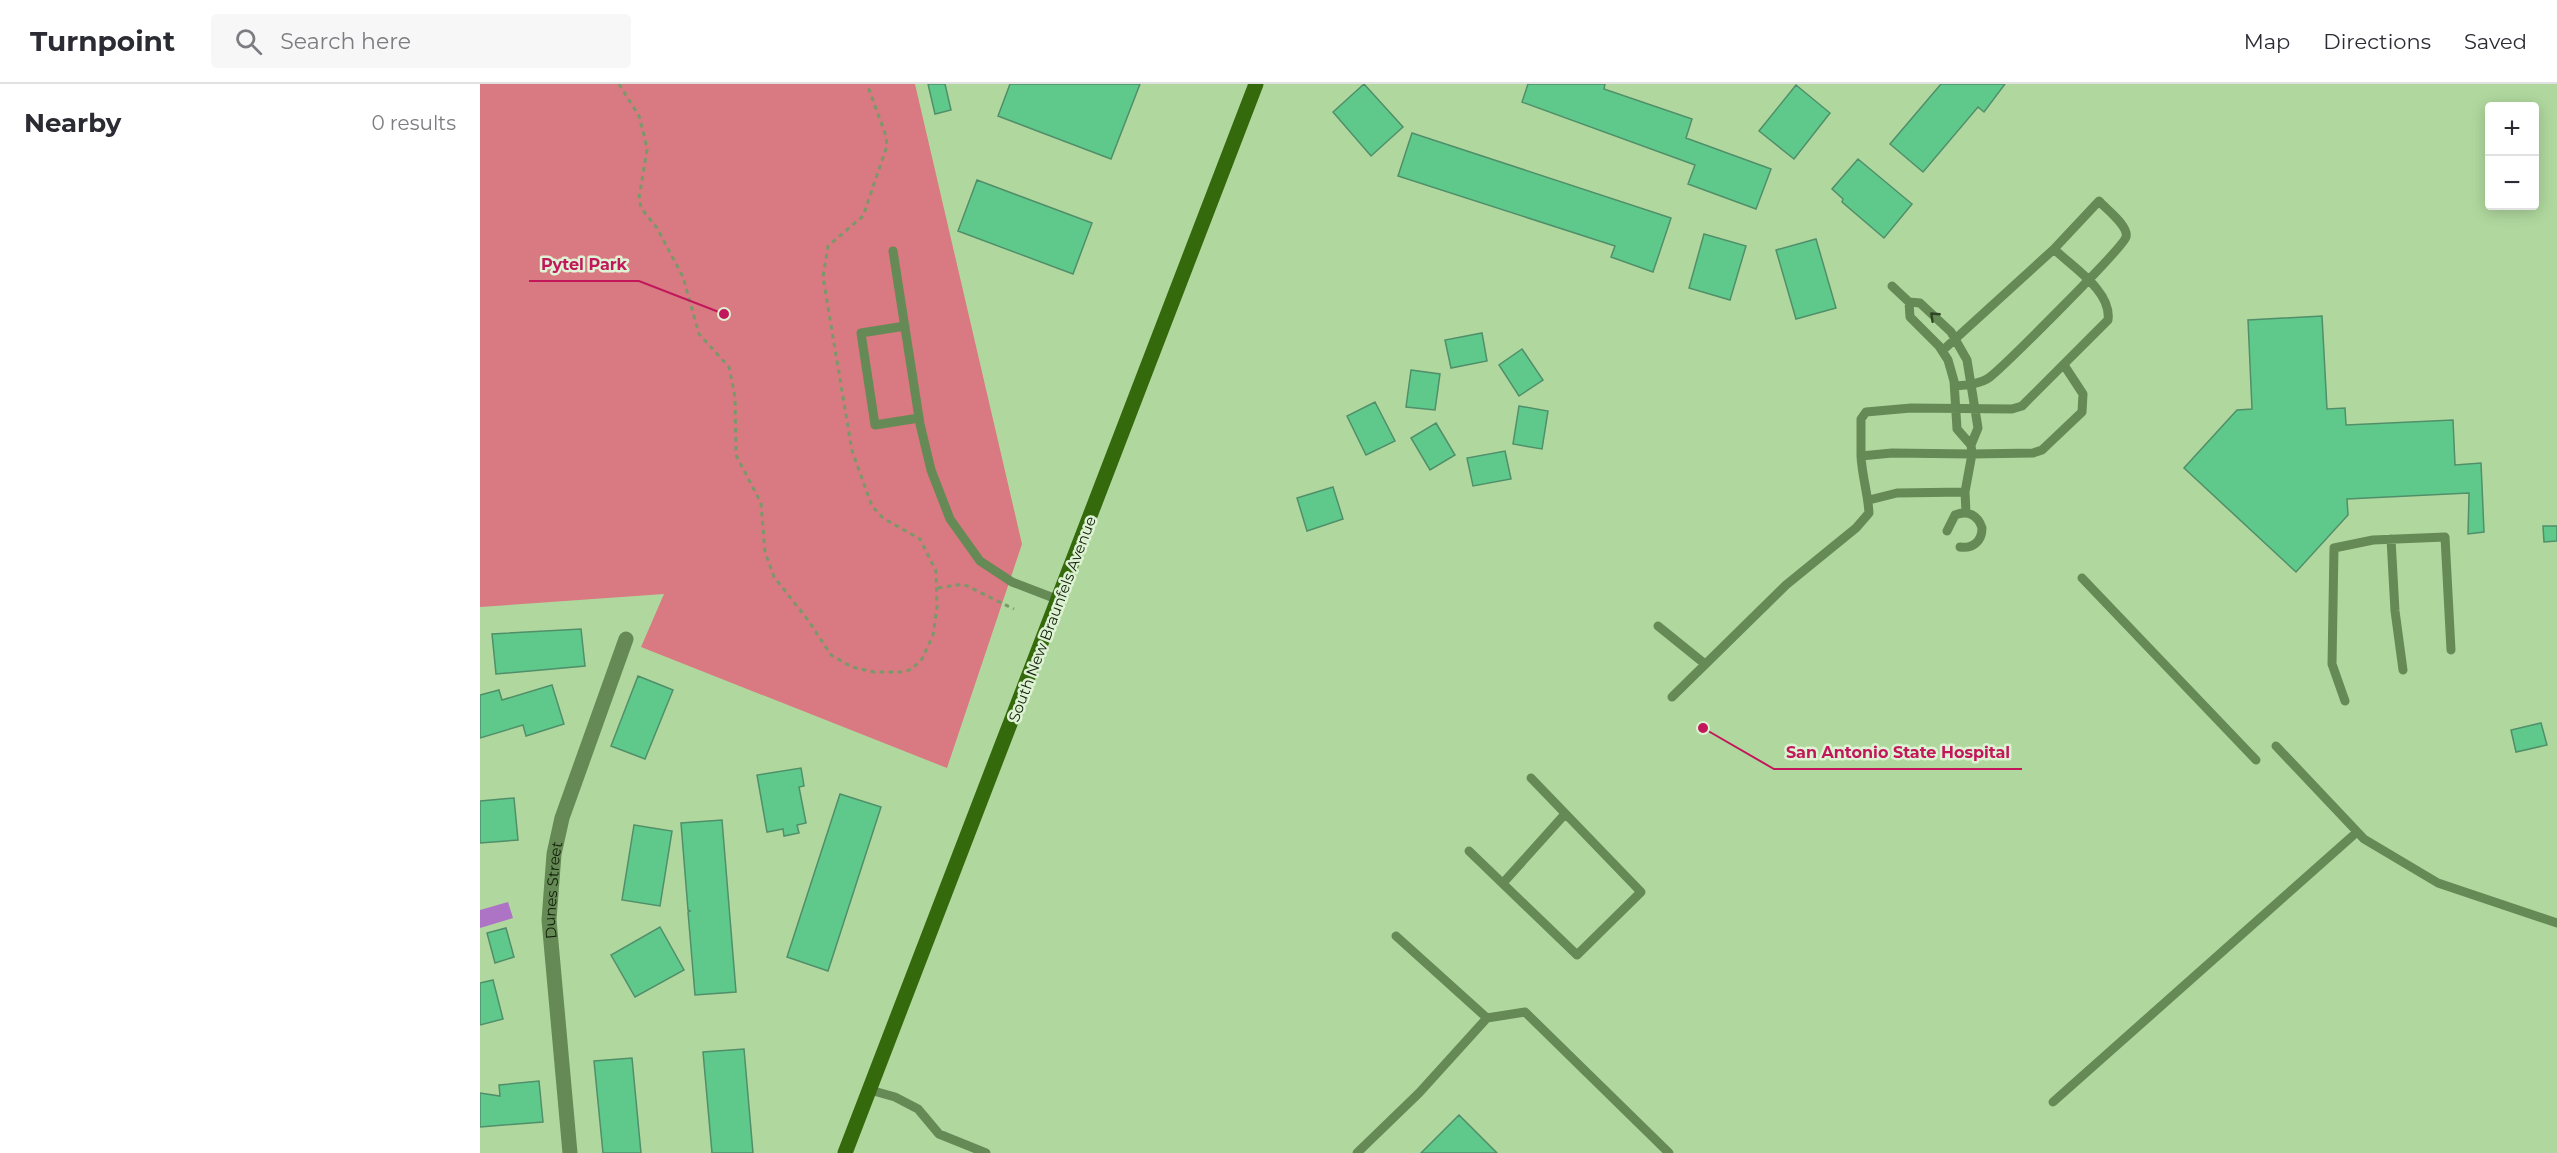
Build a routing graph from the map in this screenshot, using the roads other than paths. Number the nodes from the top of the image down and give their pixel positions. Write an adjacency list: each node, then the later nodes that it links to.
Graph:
1 (1256, 84): 25 (main road, South New Braunfels Avenue)
2 (2054, 249): 4 (lane); 4 (lane); 8 (lane)
3 (893, 251): 7 (lane)
4 (2087, 280): 10 (lane); 11 (lane)
5 (1892, 286): 6 (lane)
6 (1909, 302): 8 (lane, one-way to 6); 9 (lane)
7 (905, 326): 15 (lane); 15 (lane)
8 (1957, 340): 9 (lane); 11 (lane)
9 (1942, 351): 12 (lane)
10 (2064, 365): 14 (lane); 16 (lane)
11 (1972, 384): 12 (lane); 14 (lane)
12 (1955, 386): 13 (lane)
13 (1956, 408): 14 (lane); 16 (lane); 17 (lane)
14 (1976, 408): 16 (lane)
15 (919, 418): 25 (lane)
16 (1972, 449): 17 (lane); 18 (lane)
17 (1861, 456): 19 (lane)
18 (1965, 492): 19 (lane); 20 (lane)
19 (1869, 500): 29 (lane)
20 (1966, 512): 21 (lane); 23 (lane)
21 (1947, 531)
22 (2391, 539): 28 (lane); 30 (lane); 32 (lane)
23 (1960, 547)
24 (2082, 578): 34 (lane)
25 (1059, 600): 43 (main road, South New Braunfels Avenue)
26 (1658, 626): 29 (lane)
27 (626, 639): 45 (street, Dunes Street)
28 (2451, 650)
29 (1704, 664): 31 (lane)
30 (2403, 670)
31 (1672, 697)
32 (2345, 701)
33 (2276, 746): 37 (lane)
34 (2256, 760)
35 (1531, 778): 36 (lane)
36 (1565, 813): 39 (lane); 39 (lane)
37 (2357, 832): 40 (lane); 44 (lane)
38 (1469, 851): 39 (lane)
39 (1503, 883)
40 (2557, 923)
41 (1396, 936): 42 (lane)
42 (1487, 1018): 48 (lane); 49 (lane)
43 (870, 1090): 46 (main road, South New Braunfels Avenue); 47 (lane)
44 (2053, 1102)
45 (570, 1153)
46 (845, 1153)
47 (986, 1153)
48 (1357, 1153)
49 (1669, 1153)

